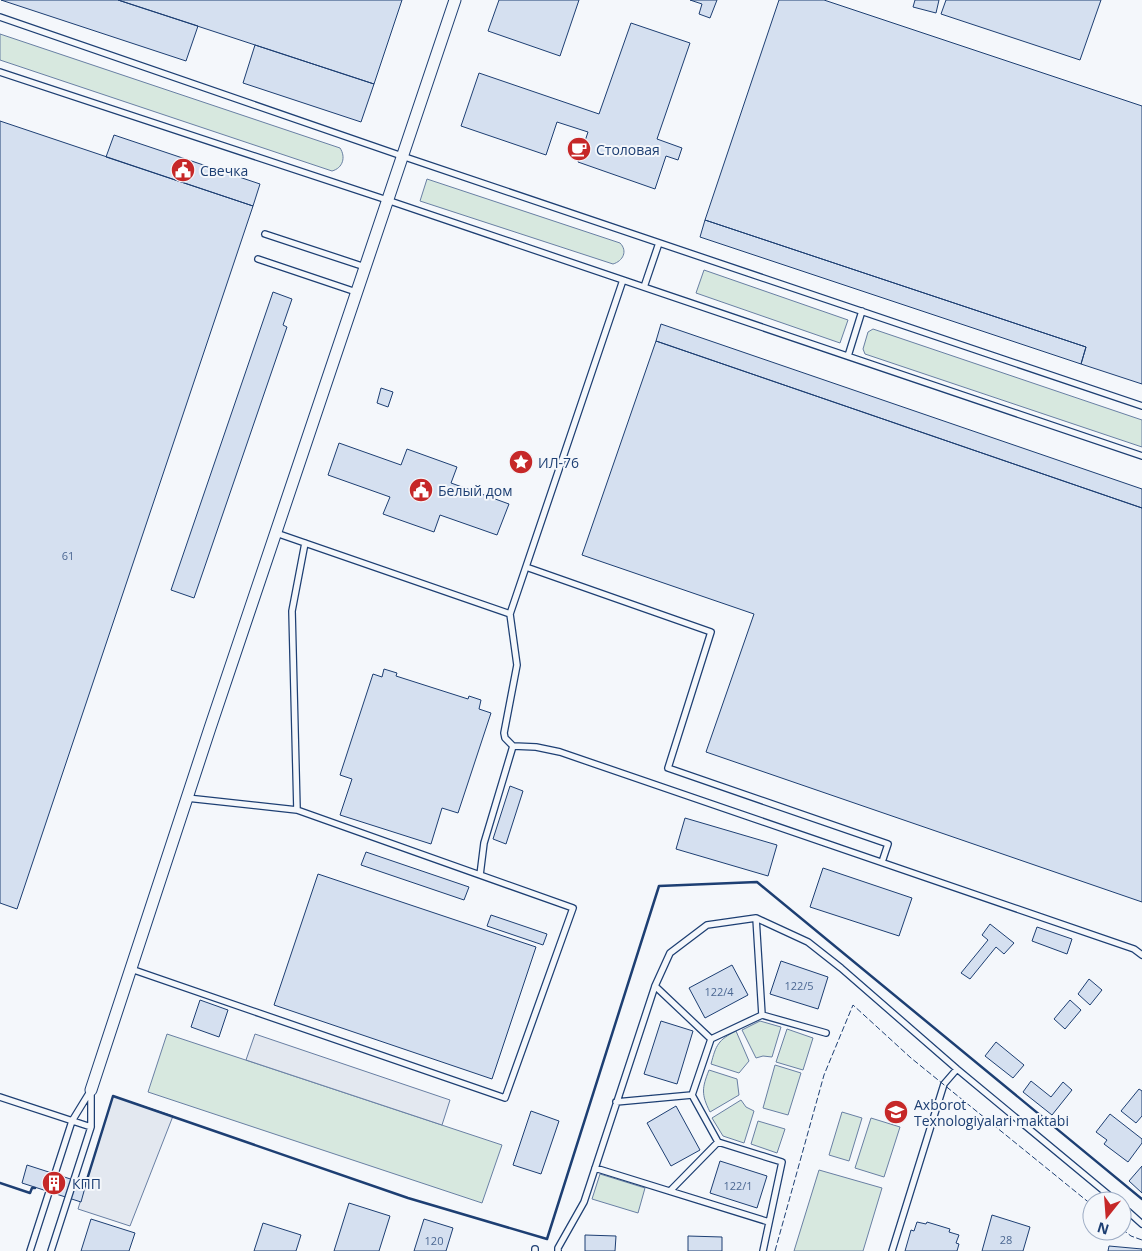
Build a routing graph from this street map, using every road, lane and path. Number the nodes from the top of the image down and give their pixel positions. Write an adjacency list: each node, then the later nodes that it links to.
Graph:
1 (455, 0): 4 (street)
2 (0, 17): 4 (lane)
3 (0, 72): 5 (lane)
4 (402, 156): 5 (street); 7 (lane)
5 (387, 200): 9 (street); 10 (lane)
6 (265, 234): 9 (lane)
7 (659, 242): 11 (lane); 13 (lane)
8 (258, 259): 12 (lane)
9 (364, 267): 12 (street)
10 (623, 280): 11 (lane); 19 (lane)
11 (644, 287): 14 (lane)
12 (356, 292): 17 (street)
13 (862, 312): 14 (lane); 15 (lane)
14 (848, 356): 16 (lane)
15 (1142, 406)
16 (1142, 456)
17 (275, 533): 18 (lane); 22 (street)
18 (305, 543): 20 (lane); 23 (lane)
19 (526, 568): 20 (lane); 24 (lane)
20 (510, 614): 21 (lane)
21 (514, 746): 24 (lane); 25 (lane)
22 (187, 798): 23 (lane); 28 (street)
23 (297, 810): 25 (lane)
24 (882, 862): 27 (lane)
25 (480, 875): 28 (lane)
26 (756, 918): 29 (lane); 30 (lane); 33 (lane)
27 (1142, 955)
28 (130, 969): 34 (street)
29 (655, 986): 32 (lane); 37 (lane)
30 (762, 1015): 31 (lane); 32 (lane)
31 (826, 1034)
32 (711, 1039): 35 (lane)
33 (957, 1069): 43 (lane); 51 (lane)
34 (91, 1090): 38 (lane); 39 (lane)
35 (692, 1095): 37 (lane); 40 (lane)
36 (0, 1097): 38 (lane)
37 (616, 1102): 41 (lane)
38 (72, 1121): 39 (lane); 47 (lane)
39 (91, 1127): 48 (lane)
40 (718, 1142): 42 (lane); 45 (lane)
41 (595, 1168): 42 (lane); 49 (lane)
42 (670, 1190): 45 (lane)
43 (1104, 1191)
44 (1132, 1215): 46 (lane)
45 (769, 1222): 50 (lane)
46 (1142, 1224)
47 (30, 1251)
48 (51, 1251)
49 (558, 1251)
50 (763, 1251)
51 (892, 1251)

